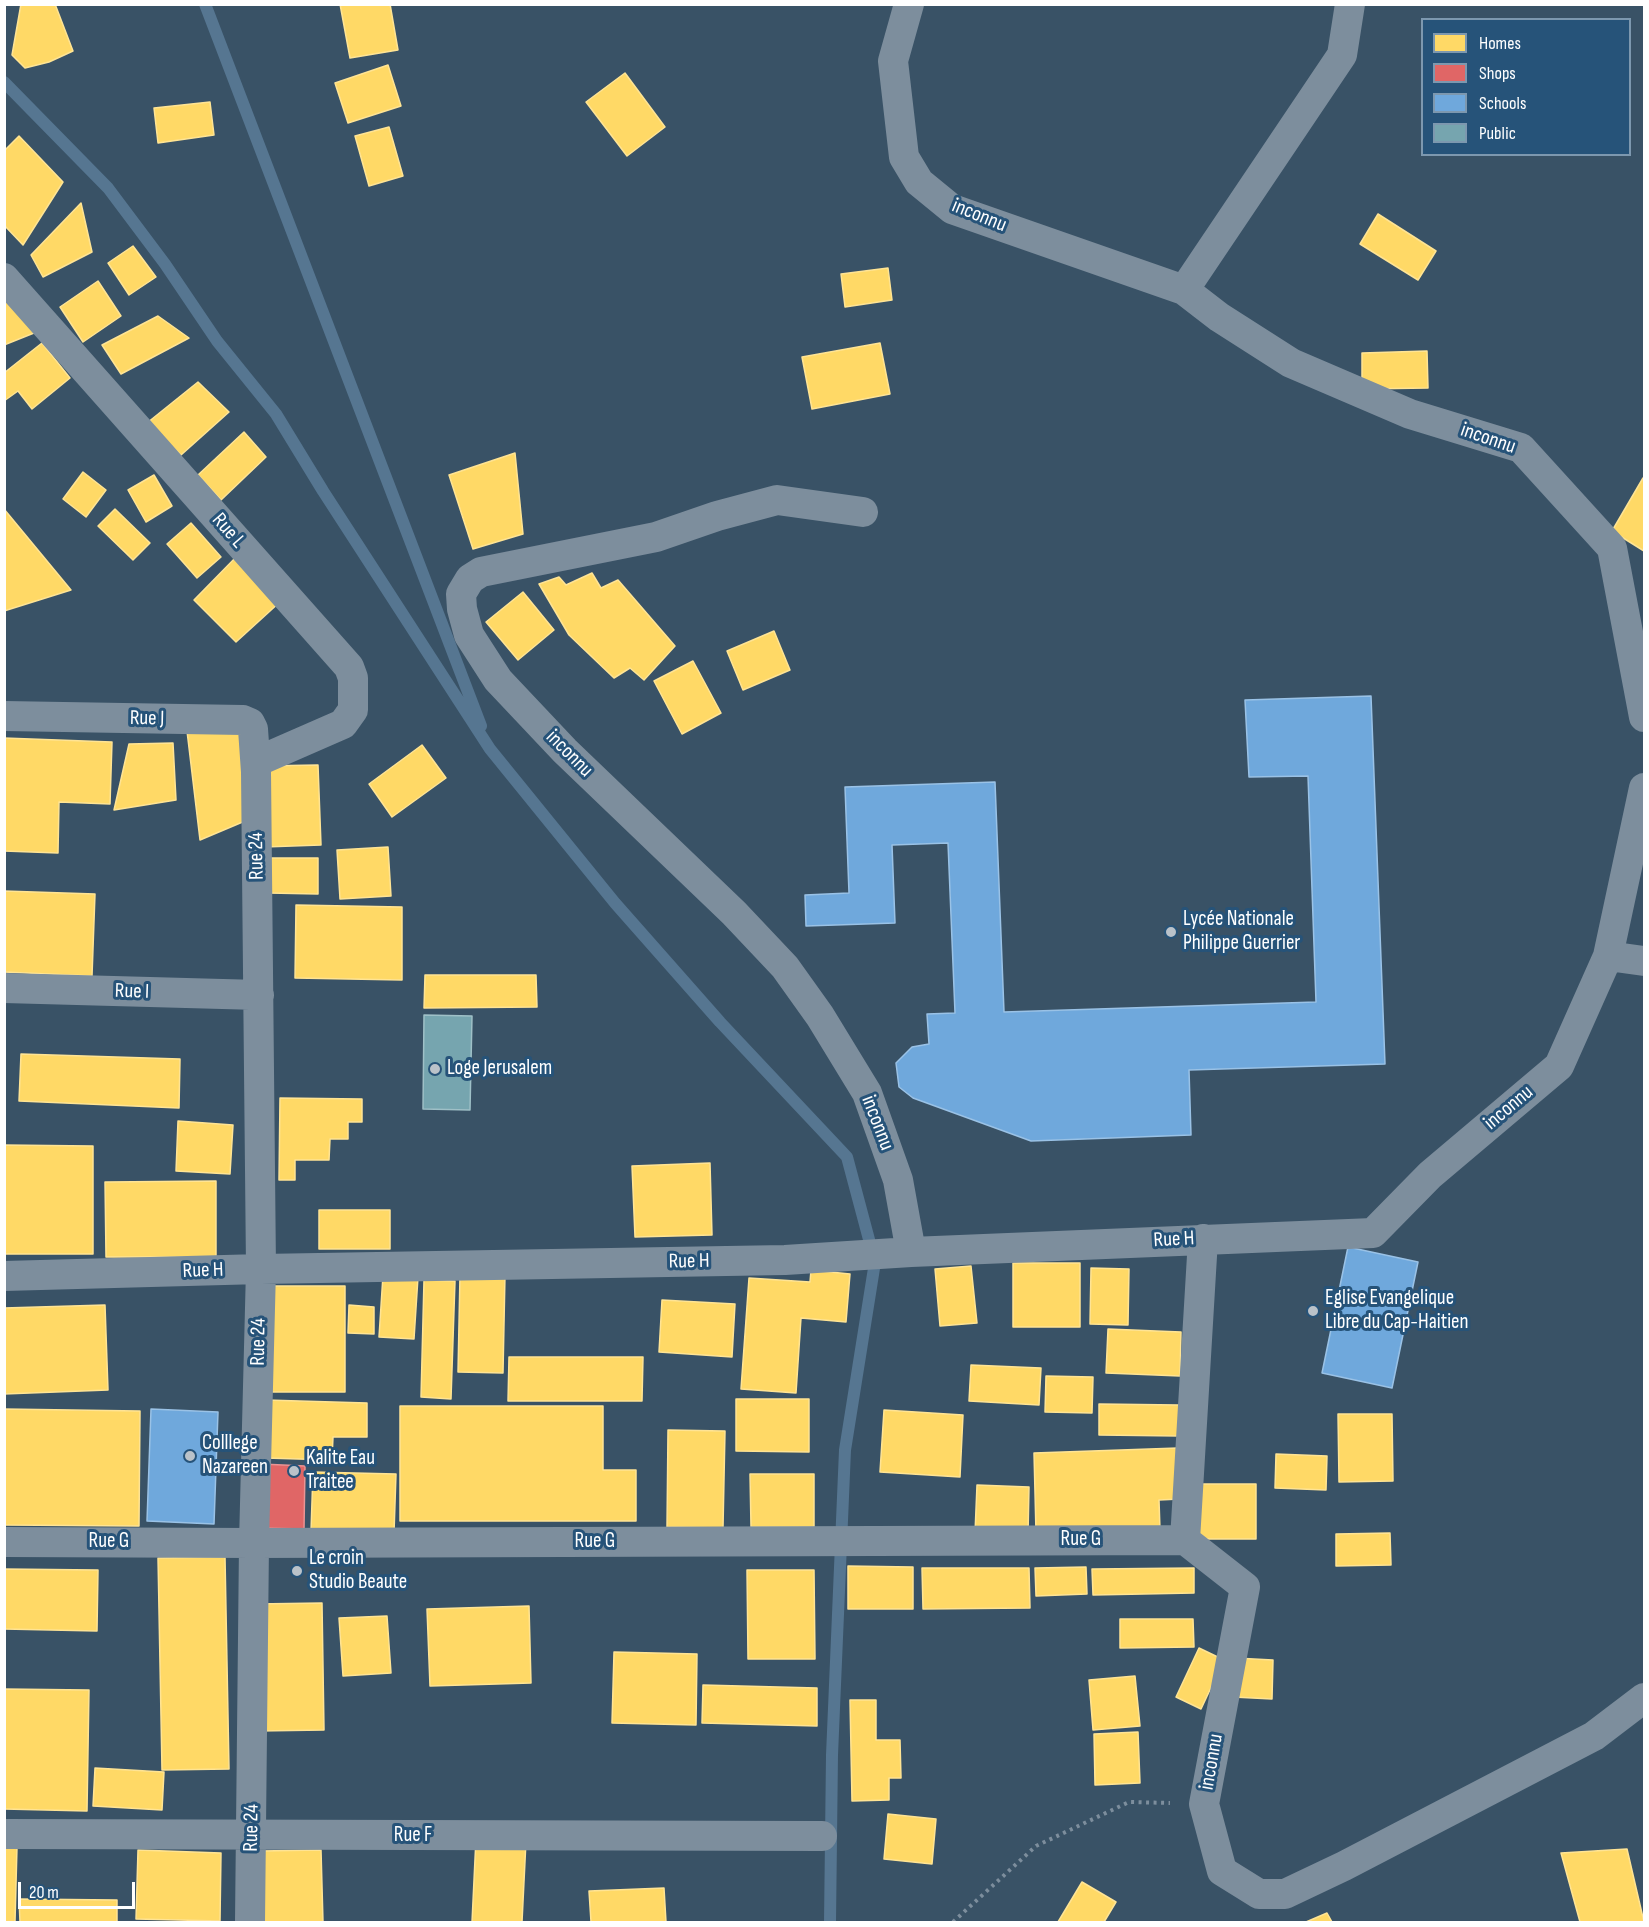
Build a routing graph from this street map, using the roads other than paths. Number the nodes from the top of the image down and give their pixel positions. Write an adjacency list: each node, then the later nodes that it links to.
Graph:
1 (909, 4): 4 (street, inconnu)
2 (1350, 4): 4 (street)
3 (4, 278): 8 (street, Rue L)
4 (1184, 290): 7 (street, inconnu)
5 (863, 512): 16 (street, inconnu)
6 (4, 716): 8 (street, Rue J)
7 (1644, 717)
8 (256, 762): 13 (street, Rue 24)
9 (1644, 788): 10 (street, inconnu)
10 (1608, 956): 11 (street); 14 (street, inconnu)
11 (1644, 961)
12 (4, 988): 13 (street, Rue I)
13 (259, 995): 17 (street, Rue 24)
14 (1373, 1233): 15 (street, Rue H)
15 (1203, 1239): 16 (street, Rue H); 19 (street)
16 (911, 1252): 17 (street, Rue H)
17 (261, 1269): 18 (street, Rue H); 21 (street, Rue 24)
18 (4, 1276)
19 (1185, 1540): 21 (street, Rue G); 22 (street, inconnu)
20 (4, 1542): 21 (street, Rue G)
21 (254, 1543): 24 (street, Rue 24)
22 (1644, 1698)
23 (4, 1834): 24 (street, Rue F)
24 (252, 1835): 25 (street, Rue F); 26 (street, Rue 24)
25 (822, 1836)
26 (250, 1923)

